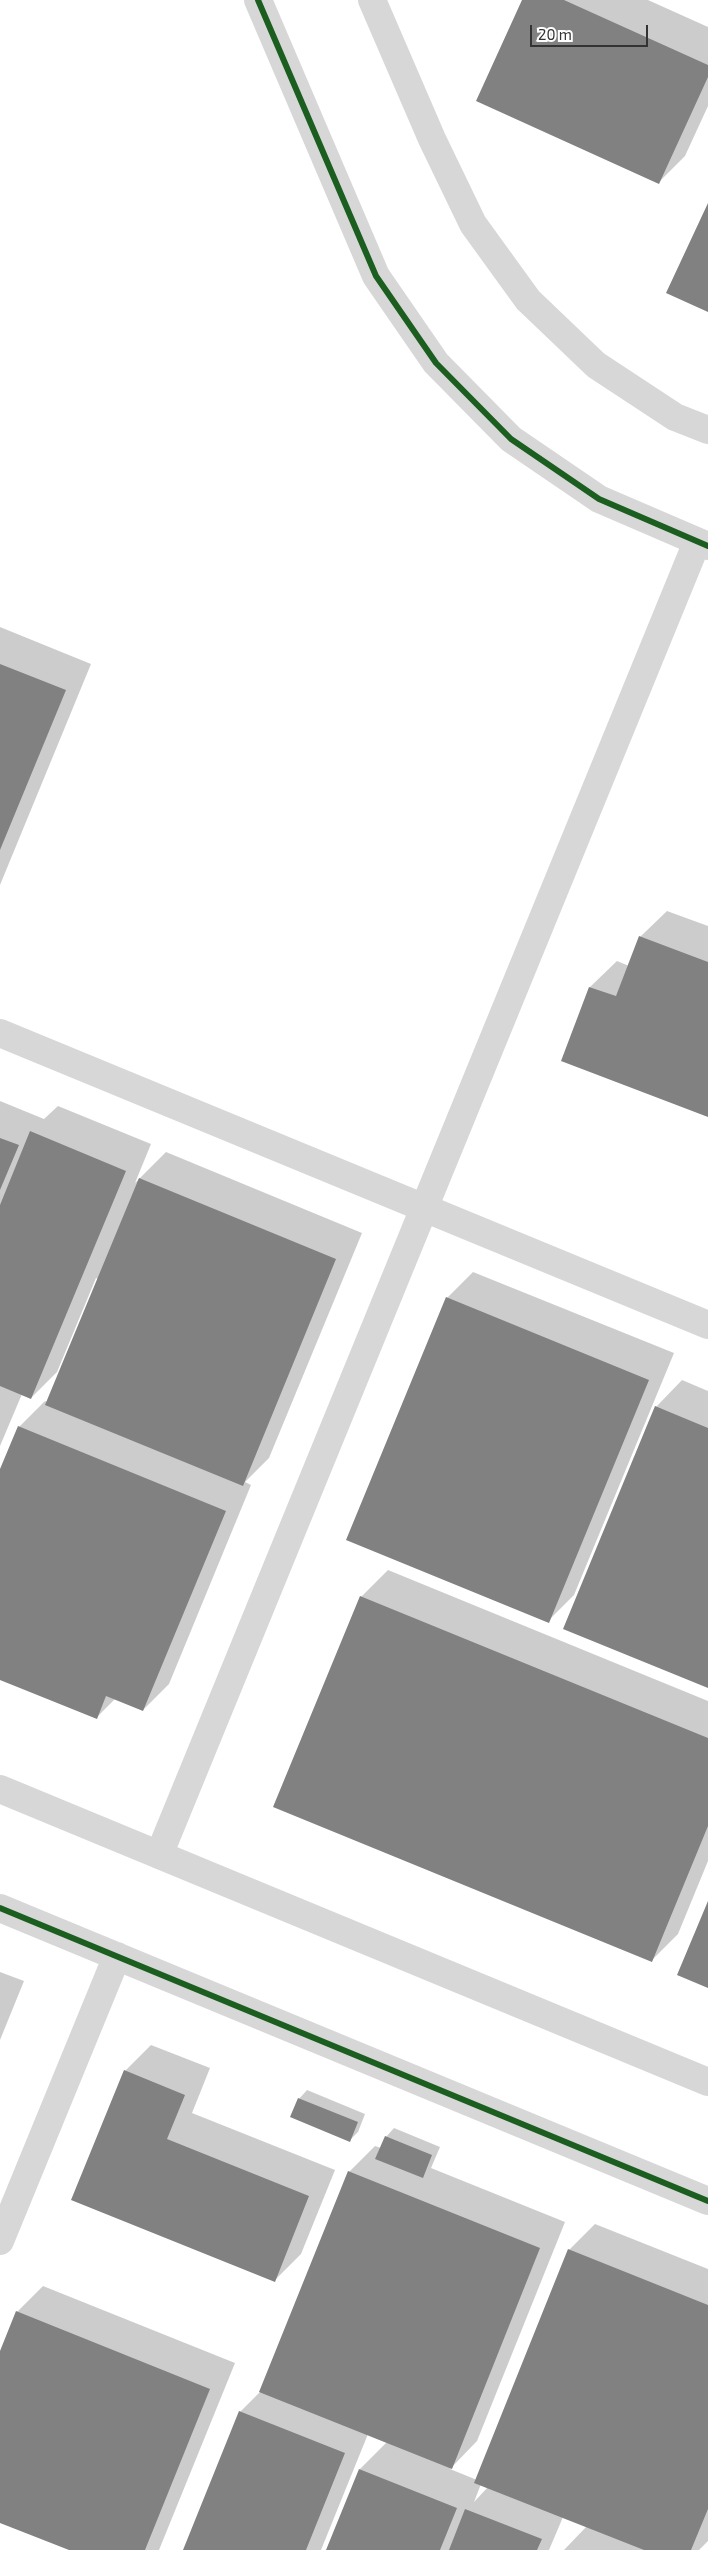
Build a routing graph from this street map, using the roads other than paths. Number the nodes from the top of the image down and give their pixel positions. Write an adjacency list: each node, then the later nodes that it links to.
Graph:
1 (258, 0): 4 (street)
2 (372, 0): 3 (street)
3 (708, 430)
4 (703, 544): 6 (street)
5 (0, 1033): 6 (street)
6 (424, 1208): 7 (street); 9 (street)
7 (708, 1325)
8 (0, 1789): 9 (street)
9 (159, 1855): 12 (street)
10 (0, 1908): 11 (street)
11 (117, 1956): 13 (street); 14 (street)
12 (708, 2082)
13 (708, 2200)
14 (0, 2241)

